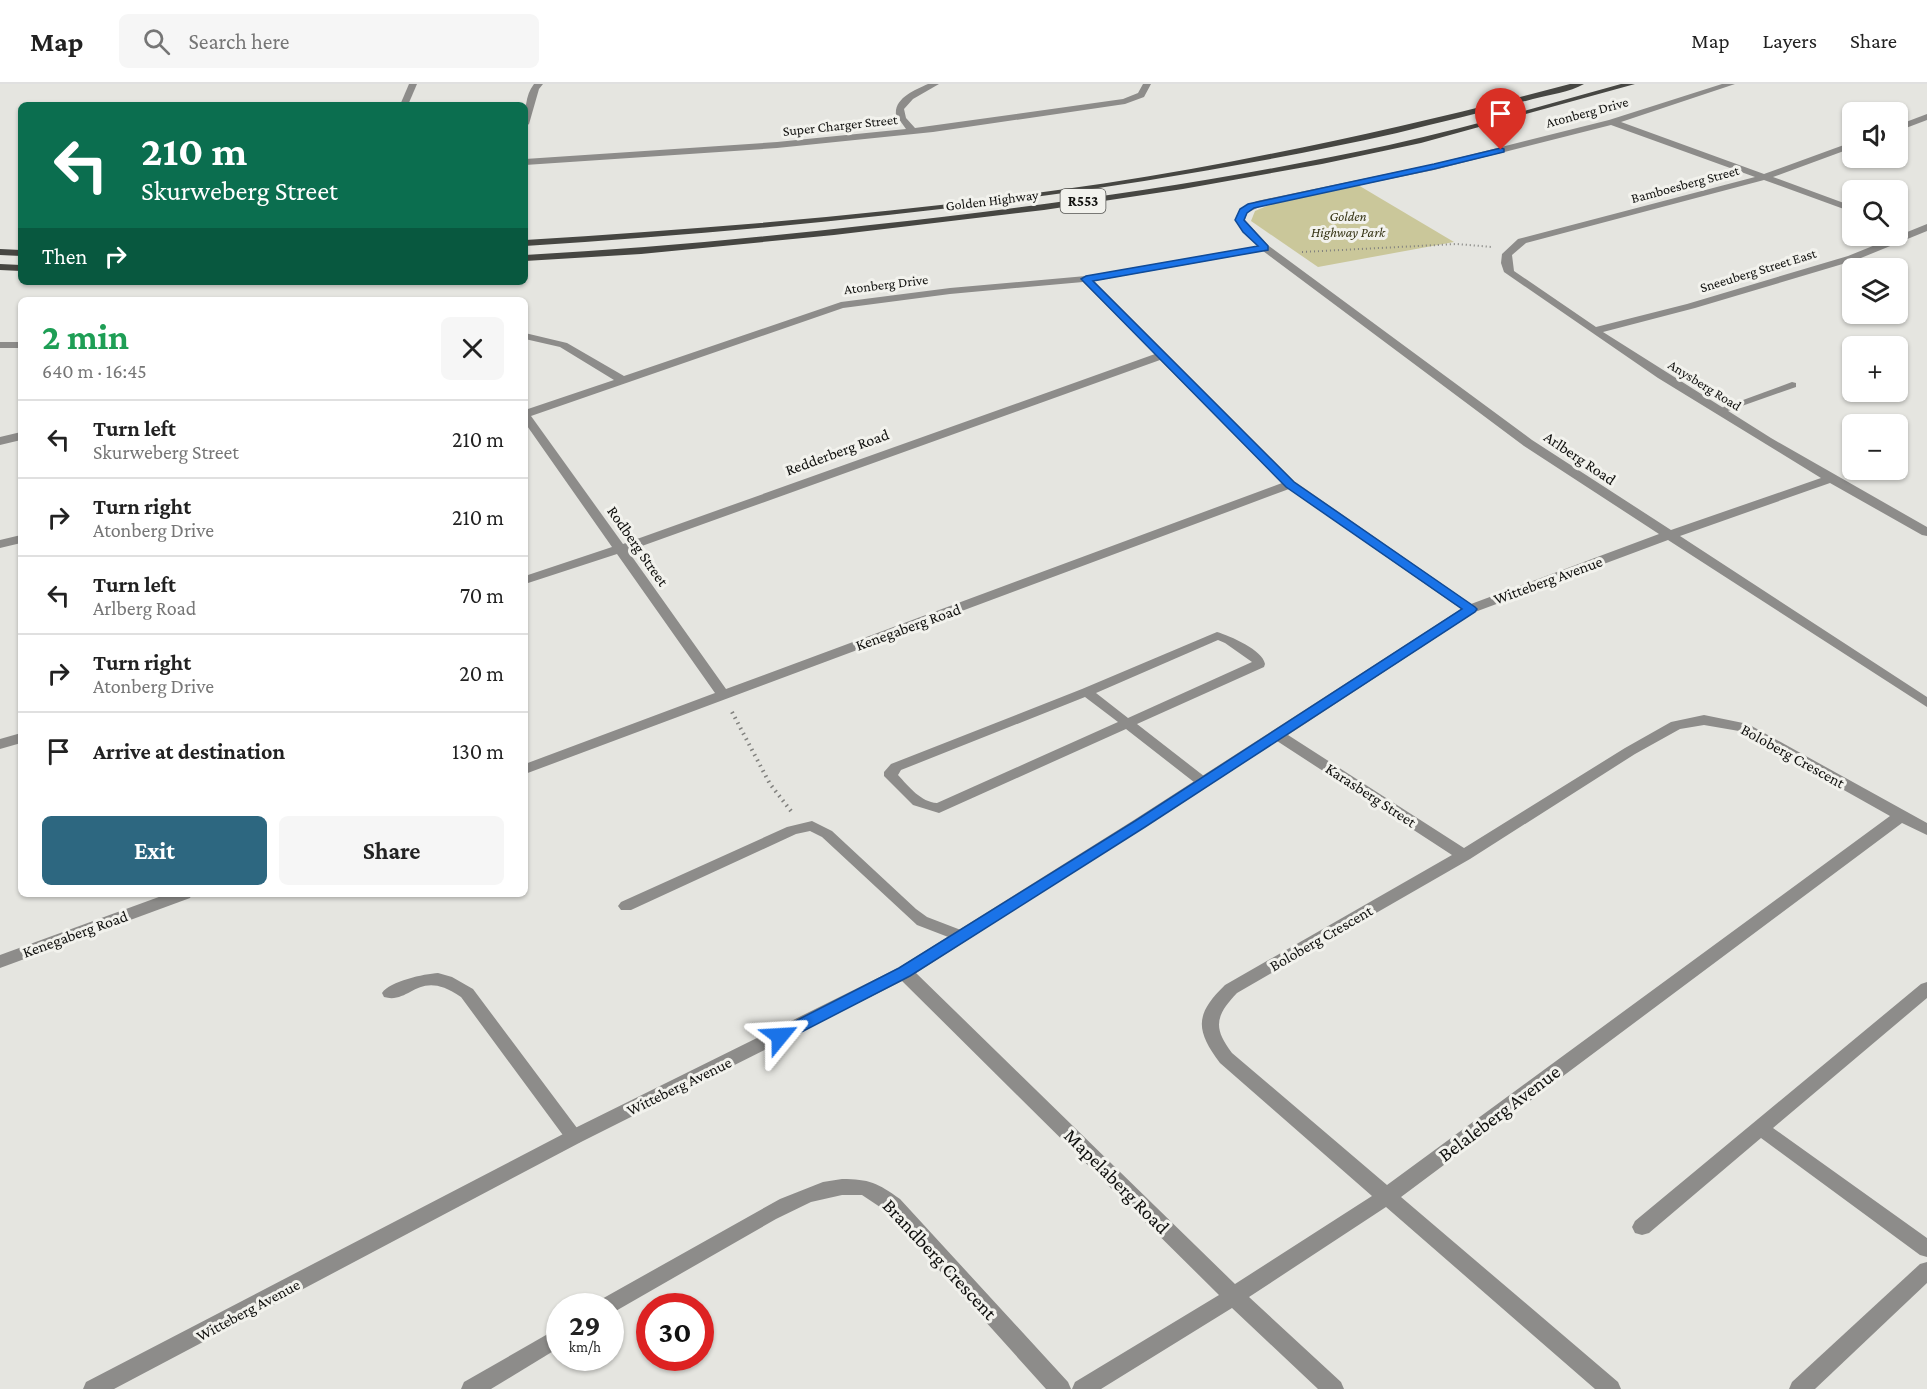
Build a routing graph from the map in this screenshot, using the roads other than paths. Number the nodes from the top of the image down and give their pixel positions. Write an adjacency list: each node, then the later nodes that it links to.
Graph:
1 (414, 84): 8 (street)
2 (539, 84): 9 (street)
3 (935, 84): 13 (street)
4 (1147, 84): 13 (street, Super Charger Street)
5 (1580, 84): 22 (main road, Golden Highway / R553)
6 (1630, 84): 27 (main road, Golden Highway / R553)
7 (1731, 84): 11 (street, Atonberg Drive)
8 (405, 102)
9 (528, 112)
10 (1927, 117): 12 (street)
11 (1612, 123): 16 (street); 18 (street, Atonberg Drive)
12 (1908, 124)
13 (912, 130): 15 (street, Super Charger Street)
14 (1842, 148): 16 (street, Bamboesberg Street)
15 (528, 162)
16 (1762, 178): 17 (street); 24 (street, Bamboesberg Street)
17 (1842, 206)
18 (1241, 213): 23 (street, Arlberg Road)
19 (1927, 227): 21 (street, Sneeuberg Street East)
20 (1908, 228): 21 (street)
21 (1916, 231): 31 (street, Sneeuberg Street East)
22 (528, 243)
23 (1265, 248): 30 (street, Atonberg Drive); 46 (street, Arlberg Road)
24 (1511, 249): 31 (street, Anysberg Road)
25 (0, 252): 26 (main road)
26 (18, 253)
27 (528, 258)
28 (0, 267): 29 (main road)
29 (18, 268)
30 (1086, 279): 35 (street); 36 (street, Atonberg Drive)
31 (1594, 331): 38 (street, Anysberg Road)
32 (528, 336): 36 (street)
33 (0, 345): 34 (street)
34 (18, 345)
35 (1160, 356): 44 (street); 49 (street, Redderberg Road)
36 (621, 379): 39 (street, Atonberg Drive)
37 (1792, 385): 38 (lane)
38 (1718, 411): 43 (street, Anysberg Road)
39 (528, 414)
40 (528, 419): 49 (street, Rodberg Street)
41 (18, 437): 42 (street)
42 (0, 441)
43 (1830, 479): 45 (street, Anysberg Road); 46 (street, Witteberg Avenue)
44 (1290, 484): 51 (street); 53 (street, Kenegaberg Road)
45 (1927, 532)
46 (1667, 536): 51 (street, Witteberg Avenue); 54 (street, Arlberg Road)
47 (18, 540): 48 (street)
48 (0, 544)
49 (620, 549): 50 (street, Redderberg Road); 53 (street, Rodberg Street)
50 (528, 579)
51 (1470, 609): 56 (street, Witteberg Avenue)
52 (1087, 692): 55 (lane); 55 (lane); 55 (lane)
53 (724, 696): 59 (street, Kenegaberg Road)
54 (1927, 703)
55 (1129, 724): 60 (lane)
56 (1278, 735): 60 (street, Witteberg Avenue); 63 (street, Karasberg Street)
57 (18, 739): 58 (street)
58 (0, 744)
59 (528, 768)
60 (1203, 783): 66 (street, Witteberg Avenue)
61 (1900, 816): 62 (street, Boloberg Crescent); 63 (street, Boloberg Crescent); 73 (street, Belaleberg Avenue)
62 (1927, 830)
63 (1464, 855): 73 (street, Boloberg Crescent)
64 (176, 897): 67 (street, Kenegaberg Road)
65 (626, 906): 66 (lane)
66 (961, 936): 68 (street, Witteberg Avenue)
67 (0, 962)
68 (904, 972): 72 (street, Witteberg Avenue); 77 (street, Mapelaberg Road)
69 (1927, 988): 71 (street)
70 (390, 993): 72 (lane)
71 (1760, 1128): 74 (street); 75 (street)
72 (574, 1137): 80 (street, Witteberg Avenue)
73 (1386, 1197): 77 (street, Belaleberg Avenue); 85 (street, Boloberg Crescent)
74 (1642, 1227)
75 (1927, 1249)
76 (1927, 1270): 86 (street)
77 (1234, 1296): 83 (street, Belaleberg Avenue); 84 (street, Mapelaberg Road)
78 (624, 1297): 82 (street, Brandberg Crescent)
79 (546, 1344): 81 (street)
80 (94, 1389)
81 (472, 1389)
82 (1060, 1389)
83 (1083, 1389)
84 (1332, 1389)
85 (1611, 1389)
86 (1800, 1389)

